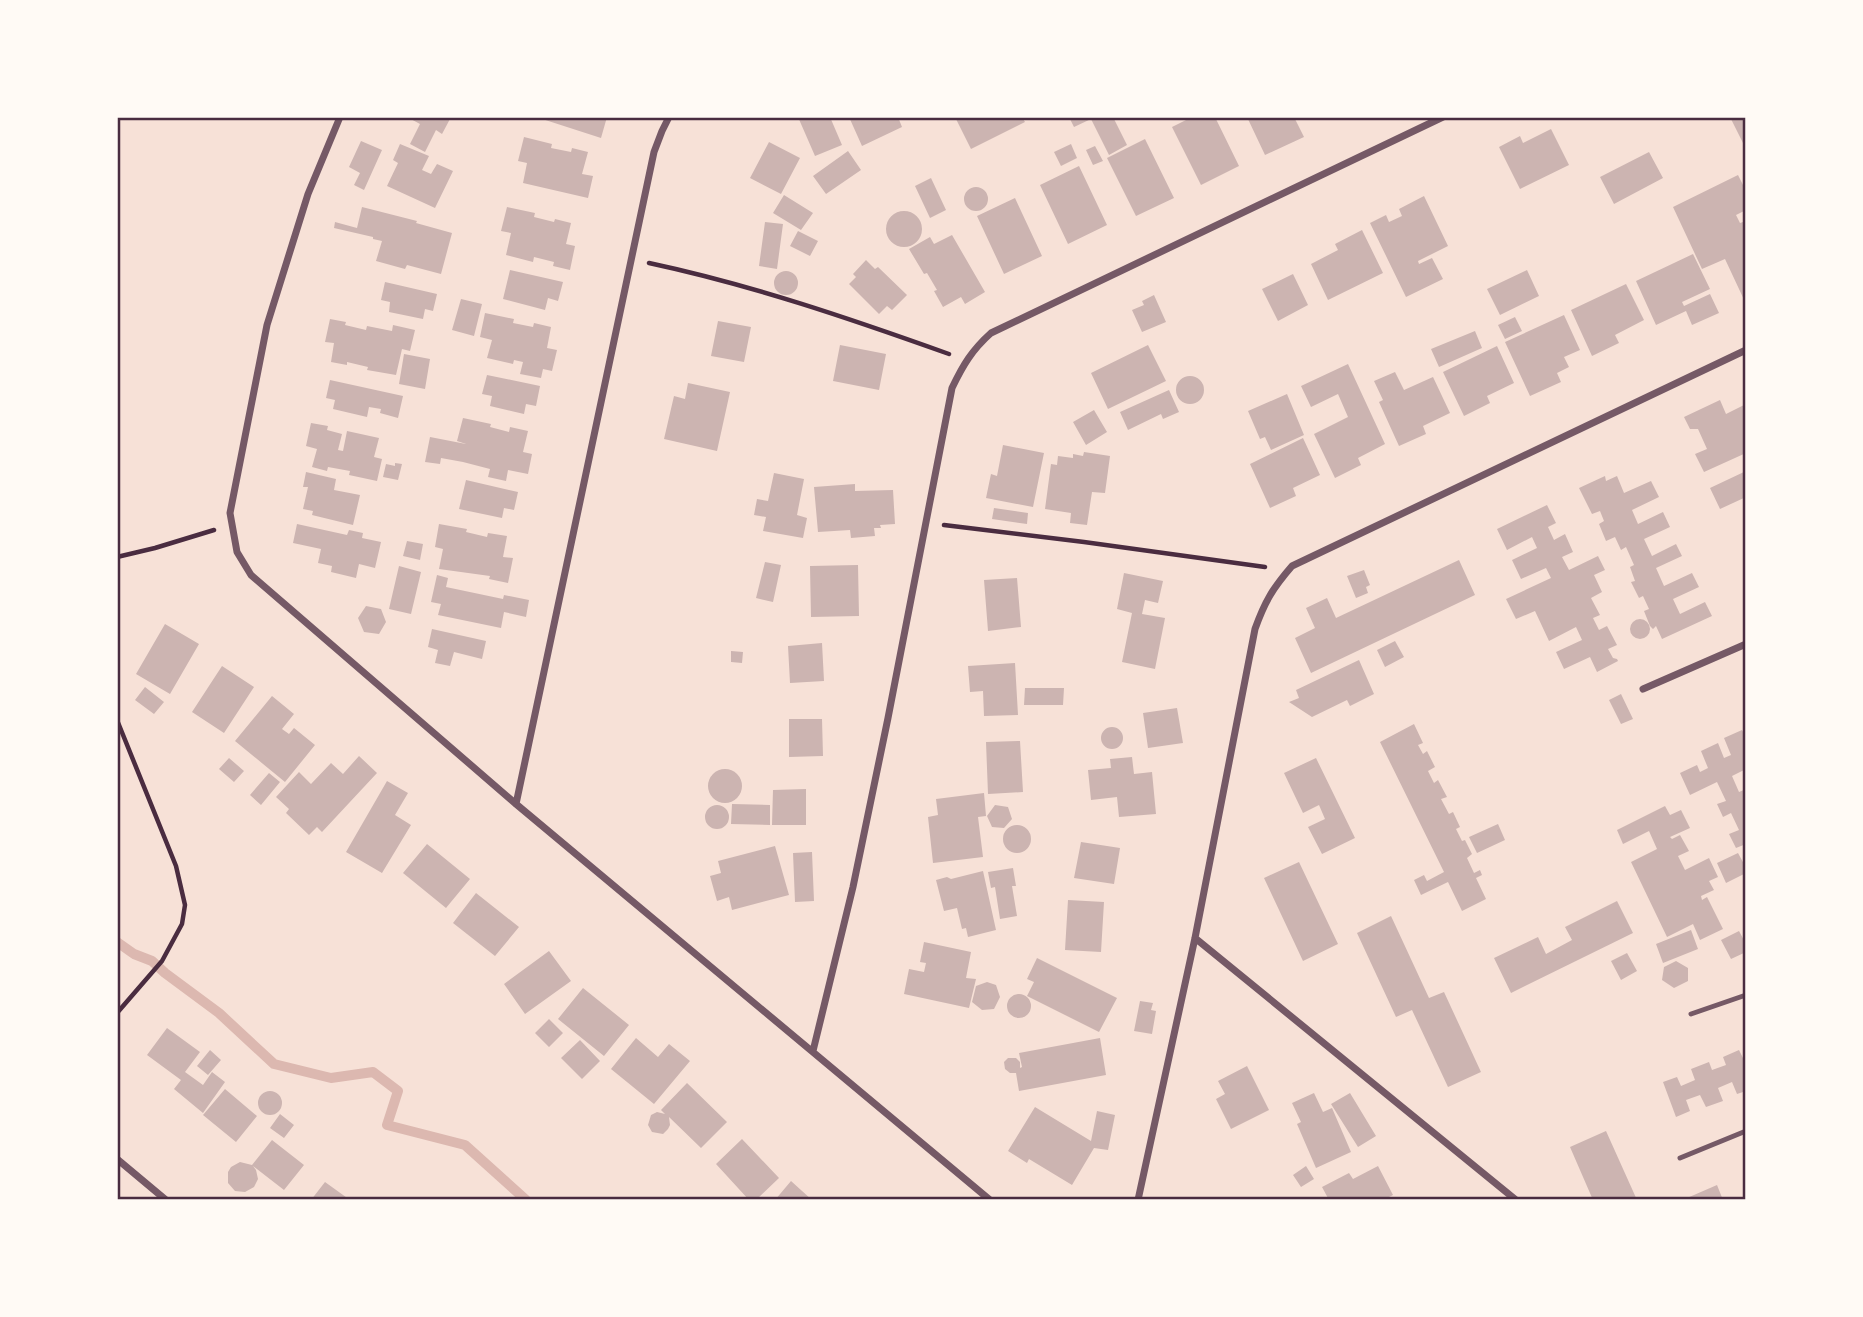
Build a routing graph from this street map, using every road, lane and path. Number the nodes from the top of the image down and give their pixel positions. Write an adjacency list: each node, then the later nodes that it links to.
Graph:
1 (341, 117): 14 (street)
2 (669, 117): 4 (street)
3 (1443, 117): 6 (street)
4 (631, 259): 6 (path); 14 (street)
5 (1746, 350): 15 (street)
6 (967, 360): 7 (street)
7 (926, 523): 10 (path); 19 (street)
8 (206, 532): 9 (path)
9 (117, 557)
10 (1267, 568)
11 (1746, 644): 12 (street)
12 (1643, 689)
13 (117, 720): 17 (path)
14 (516, 804): 19 (street)
15 (1195, 938): 25 (street); 26 (street)
16 (1746, 995): 18 (lane)
17 (117, 1013)
18 (1691, 1014)
19 (813, 1051): 24 (street)
20 (1746, 1131): 21 (lane)
21 (1680, 1158)
22 (117, 1159): 23 (street)
23 (166, 1200)
24 (990, 1200)
25 (1138, 1200)
26 (1516, 1200)

